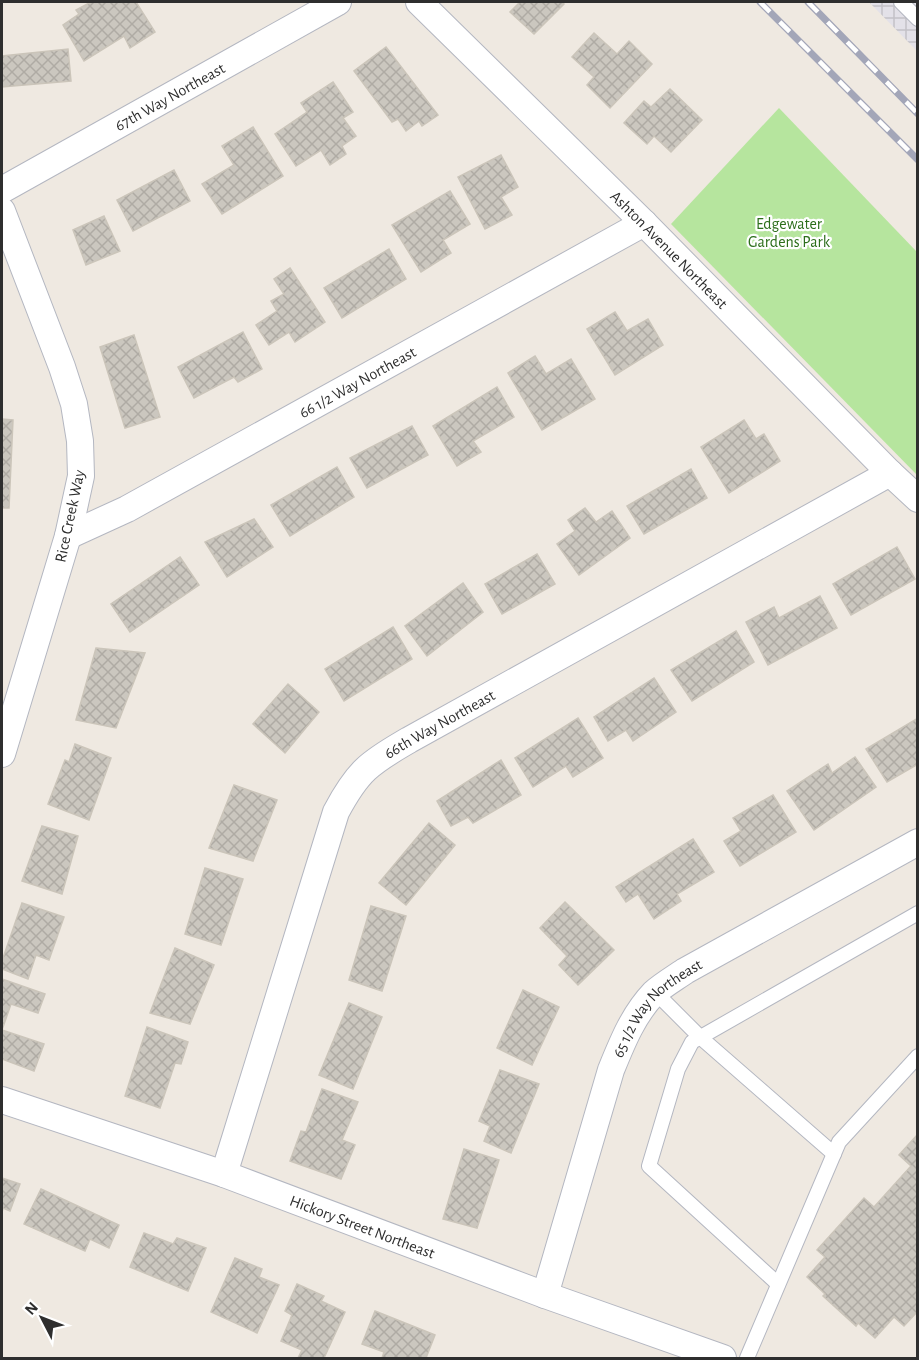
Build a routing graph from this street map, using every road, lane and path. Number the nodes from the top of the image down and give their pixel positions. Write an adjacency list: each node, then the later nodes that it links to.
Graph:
1 (338, 2): 5 (street, 67th Way Northeast)
2 (419, 2): 7 (street, Ashton Avenue Northeast)
3 (901, 2): 4 (lane)
4 (918, 19)
5 (2, 190)
6 (2, 211): 10 (street, Rice Creek Way)
7 (644, 223): 8 (street, Ashton Avenue Northeast); 10 (street, 66 1/2 Way Northeast)
8 (890, 473): 9 (street, Ashton Avenue Northeast); 19 (street, 66th Way Northeast)
9 (918, 499)
10 (68, 536): 11 (street, Rice Creek Way)
11 (2, 754)
12 (918, 842): 14 (street, 65 1/2 Way Northeast)
13 (918, 913): 15 (lane)
14 (655, 992): 15 (lane); 21 (street, 65 1/2 Way Northeast)
15 (700, 1037): 18 (lane); 20 (lane)
16 (918, 1056): 18 (lane)
17 (2, 1100): 19 (street, Hickory Street Northeast)
18 (834, 1154): 20 (lane)
19 (224, 1174): 21 (street, Hickory Street Northeast)
20 (778, 1284): 23 (lane)
21 (545, 1295): 22 (street, Hickory Street Northeast)
22 (723, 1359)
23 (747, 1359)

